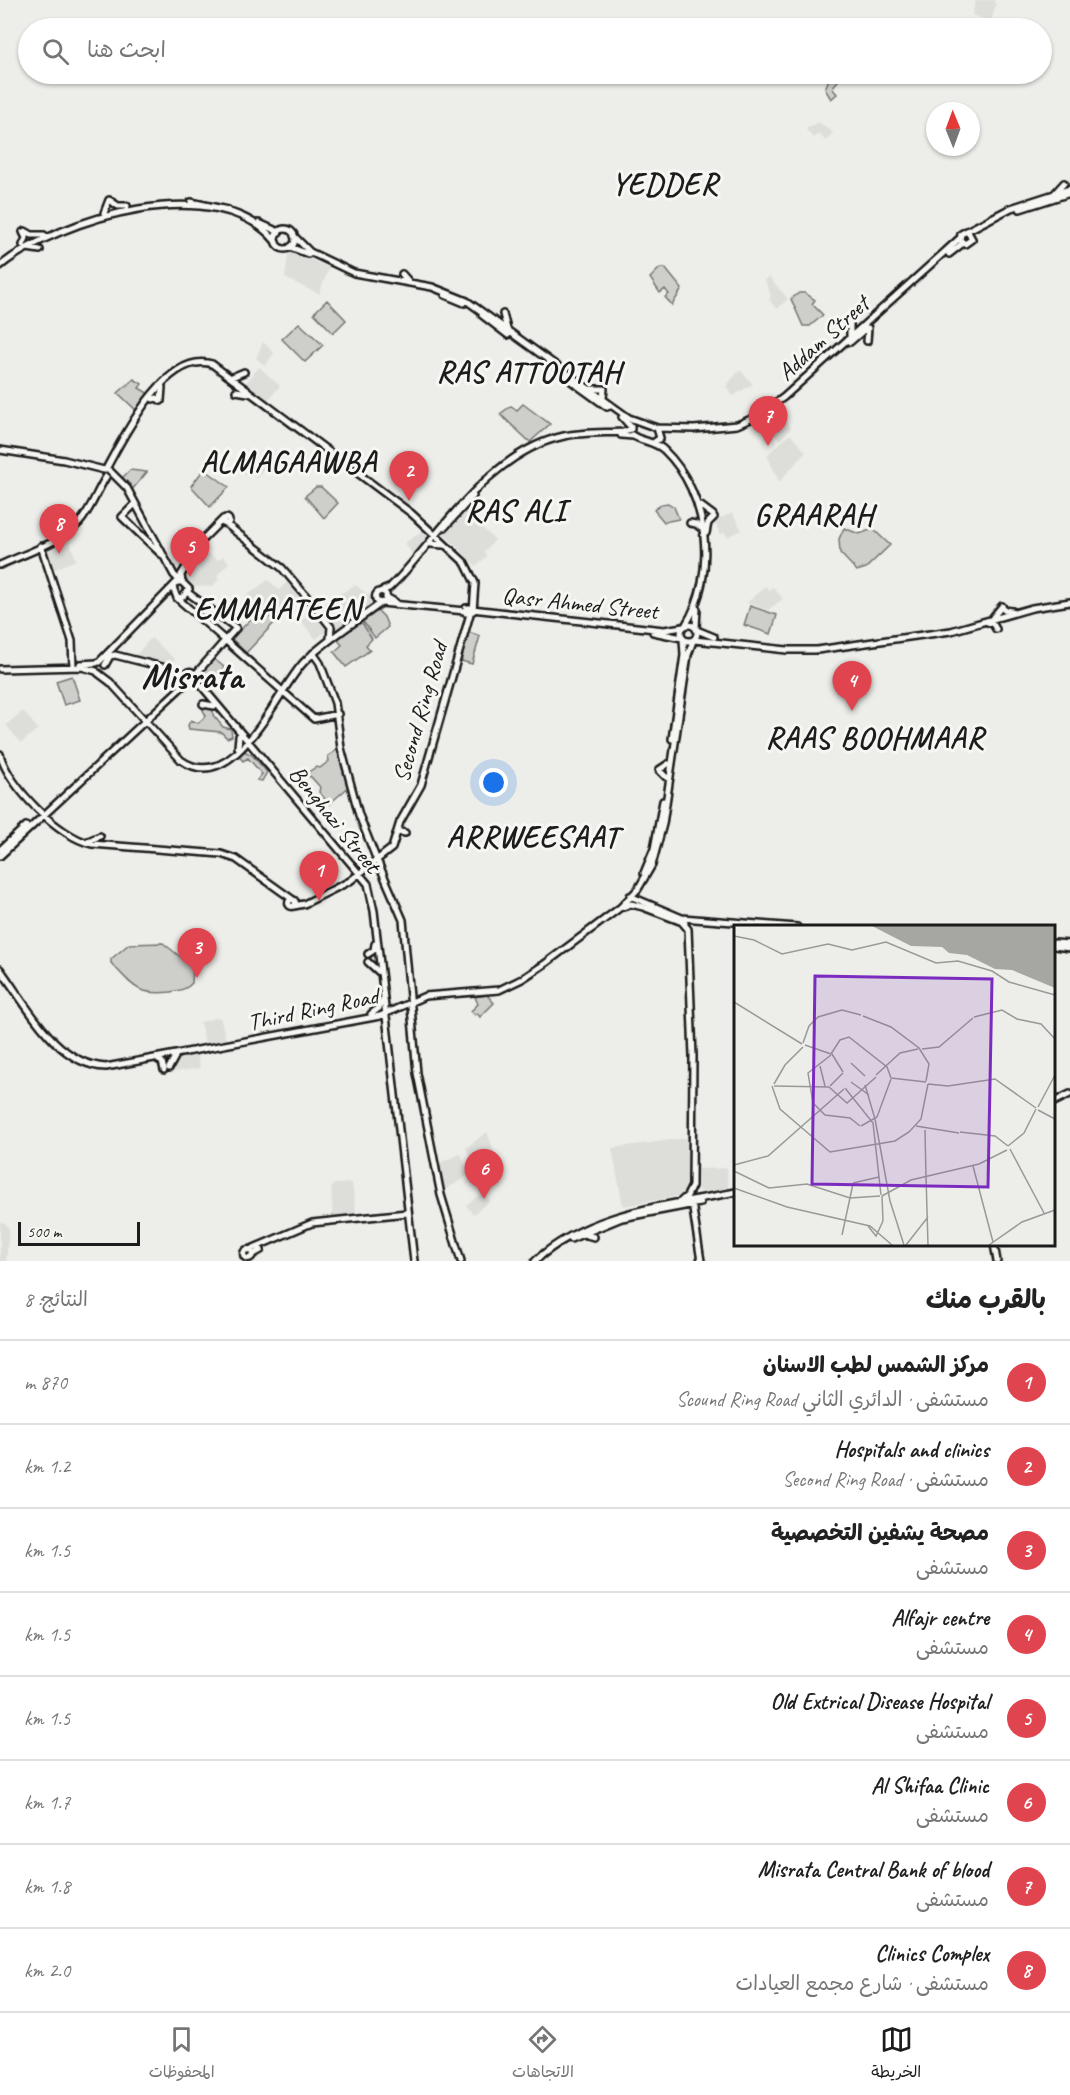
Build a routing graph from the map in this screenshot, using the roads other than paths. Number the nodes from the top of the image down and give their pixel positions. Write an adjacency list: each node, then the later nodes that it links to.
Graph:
1 (1068, 186): 5 (main road); 5 (main road)
2 (127, 207): 3 (main road); 3 (main road); 4 (main road)
3 (104, 213): 7 (main road)
4 (279, 232): 6 (main road); 9 (main road)
5 (970, 234): 8 (main road); 8 (main road)
6 (294, 236): 11 (main road); 13 (main road)
7 (44, 237): 9 (main road); 10 (main road); 10 (main road); 10 (main road)
8 (962, 241): 16 (main road, Addam Street)
9 (276, 242): 11 (main road)
10 (24, 247): 12 (main road)
11 (291, 247): 15 (main road)
12 (0, 263)
13 (393, 281): 14 (main road); 14 (main road)
14 (410, 283): 15 (main road)
15 (492, 320): 17 (main road); 17 (main road); 17 (main road)
16 (867, 325): 18 (main road, Addam Street); 18 (main road); 18 (main road)
17 (507, 332): 23 (main road); 24 (main road)
18 (850, 340): 25 (main road, Addam Street); 29 (main road, Addam Street)
19 (231, 378): 20 (main road, Second Ring Road); 21 (main road, Second Ring Road); 21 (main road); 21 (main road)
20 (161, 386): 22 (main road); 22 (main road)
21 (248, 391): 37 (main road, Second Ring Road)
22 (153, 396): 32 (main road)
23 (636, 422): 24 (main road); 25 (main road, Addam Street)
24 (631, 428): 27 (main road); 28 (main road)
25 (657, 428): 29 (main road)
26 (556, 435): 27 (main road); 27 (main road); 36 (main road)
27 (569, 435)
28 (633, 436): 30 (main road); 36 (main road)
29 (660, 437): 30 (main road); 33 (main road)
30 (653, 442): 33 (main road)
31 (1, 452): 32 (main road)
32 (106, 473): 34 (main road); 42 (main road); 44 (main road)
33 (696, 498): 35 (main road)
34 (135, 504): 43 (main road); 43 (main road)
35 (700, 507): 38 (main road); 38 (main road); 38 (main road)
36 (442, 527): 37 (main road); 39 (main road); 41 (main road)
37 (427, 529): 39 (main road, Second Ring Road); 40 (main road)
38 (705, 533): 54 (main road); 57 (main road)
39 (435, 536): 40 (main road); 41 (main road, Second Ring Road)
40 (429, 544): 41 (main road); 47 (main road); 48 (main road)
41 (444, 544): 52 (main road, Second Ring Road)
42 (40, 546): 44 (main road); 66 (main road)
43 (163, 554): 45 (main road)
44 (0, 563)
45 (177, 584): 46 (main road); 49 (main road); 55 (main road); 64 (main road)
46 (187, 592): 49 (main road); 62 (main road)
47 (380, 592): 48 (main road); 51 (main road)
48 (386, 597): 51 (main road); 52 (main road, Qasr Ahmed Street)
49 (177, 598): 62 (main road)
50 (1070, 600): 53 (main road, Qasr Ahmed Street); 57 (main road, Qasr Ahmed Street)
51 (379, 602): 52 (main road, Qasr Ahmed Street); 56 (main road); 59 (main road)
52 (469, 611): 54 (main road, Qasr Ahmed Street); 61 (main road, Qasr Ahmed Street); 83 (main road, Second Ring Road); 90 (main road, Second Ring Road)
53 (986, 622): 58 (main road); 63 (main road, Qasr Ahmed Street)
54 (684, 627): 57 (main road, Qasr Ahmed Street); 61 (main road, Third Ring Road)
55 (331, 628): 56 (main road); 59 (main road); 60 (main road)
56 (345, 628): 59 (main road)
57 (696, 629): 63 (main road, Third Ring Road)
58 (996, 629)
59 (337, 635): 60 (main road); 65 (main road)
60 (330, 639): 65 (main road)
61 (683, 639): 63 (main road, Qasr Ahmed Street); 96 (main road, Third Ring Road)
62 (226, 640): 70 (main road); 71 (main road)
63 (694, 640): 95 (main road, Third Ring Road)
64 (116, 646): 67 (main road); 70 (main road)
65 (315, 654): 71 (main road); 74 (main road)
66 (70, 664): 67 (main road); 68 (main road); 69 (main road)
67 (101, 664): 69 (main road); 69 (main road); 70 (main road); 75 (main road)
68 (0, 668)
69 (97, 672): 75 (main road)
70 (189, 676): 73 (main road, Benghazi Street); 75 (main road); 76 (main road, Benghazi Street)
71 (284, 692): 74 (main road); 76 (main road); 76 (main road)
72 (202, 704): 73 (main road)
73 (214, 706): 76 (main road, Benghazi Street)
74 (338, 714): 90 (main road)
75 (144, 717): 77 (main road); 77 (main road); 81 (main road)
76 (247, 738): 77 (main road); 77 (main road); 78 (main road, Benghazi Street)
77 (239, 748): 78 (main road)
78 (252, 749): 91 (main road, Benghazi Street); 92 (main road, Benghazi Street)
79 (0, 754): 81 (main road)
80 (0, 764): 81 (main road)
81 (42, 813): 84 (main road); 85 (main road); 87 (main road); 89 (main road)
82 (405, 833): 83 (main road)
83 (396, 834): 90 (main road, Second Ring Road)
84 (80, 841): 85 (main road); 86 (main road)
85 (98, 845): 86 (main road); 88 (main road)
86 (111, 845): 88 (main road)
87 (0, 850)
88 (194, 852): 97 (main road); 97 (main road)
89 (0, 856)
90 (376, 859): 92 (main road, Second Ring Road); 115 (main road)
91 (353, 867): 92 (main road, Benghazi Street); 93 (main road)
92 (359, 873): 93 (main road, Second Ring Road); 94 (main road, Benghazi Street); 114 (main road, Benghazi Street)
93 (351, 879): 94 (main road); 97 (main road)
94 (363, 880): 105 (main road, Benghazi Street)
95 (638, 889): 96 (main road, Third Ring Road); 98 (main road)
96 (629, 898): 98 (main road); 99 (main road, Third Ring Road); 115 (main road, Third Ring Road)
97 (292, 902)
98 (643, 905): 99 (main road); 100 (main road); 102 (main road)
99 (621, 908): 111 (main road, Third Ring Road)
100 (682, 922): 101 (main road); 104 (main road)
101 (694, 923): 103 (main road); 104 (main road)
102 (756, 925)
103 (734, 926)
104 (688, 929): 128 (main road)
105 (375, 942): 108 (main road); 112 (main road, Benghazi Street)
106 (1055, 945): 107 (main road)
107 (1070, 946)
108 (368, 954)
109 (368, 962): 112 (main road)
110 (0, 967): 121 (main road, Third Ring Road); 123 (main road, Third Ring Road)
111 (537, 969): 113 (main road, Third Ring Road); 113 (main road)
112 (379, 972): 116 (main road, Benghazi Street)
113 (529, 975): 115 (main road, Third Ring Road)
114 (383, 991): 117 (main road); 118 (main road, Benghazi Street)
115 (410, 999): 117 (main road, Third Ring Road); 118 (main road, Third Ring Road); 140 (main road)
116 (381, 1000): 118 (main road, Benghazi Street); 119 (main road)
117 (396, 1005): 118 (main road, Third Ring Road)
118 (384, 1013): 119 (main road, Third Ring Road); 120 (main road, Benghazi Street); 126 (main road, Benghazi Street)
119 (372, 1016): 120 (main road); 121 (main road, Third Ring Road)
120 (384, 1026): 126 (main road, Benghazi Street)
121 (258, 1038): 122 (main road, Third Ring Road)
122 (178, 1055): 123 (main road, Third Ring Road); 123 (main road)
123 (155, 1059)
124 (1070, 1096): 125 (main road)
125 (1055, 1103)
126 (400, 1146): 127 (main road, Benghazi Street)
127 (402, 1158): 133 (main road, Benghazi Street); 139 (main road, Benghazi Street)
128 (692, 1187): 130 (main road); 131 (main road); 132 (main road)
129 (734, 1194): 130 (main road)
130 (707, 1199): 131 (main road); 134 (main road)
131 (693, 1202): 132 (main road); 134 (main road)
132 (681, 1204): 134 (main road); 135 (main road)
133 (403, 1215): 138 (main road); 139 (main road, Benghazi Street)
134 (695, 1215): 143 (main road)
135 (603, 1223): 136 (main road); 136 (main road); 136 (main road)
136 (580, 1232): 141 (main road); 142 (main road)
137 (994, 1246): 144 (main road)
138 (248, 1257)
139 (413, 1261)
140 (461, 1261)
141 (535, 1261)
142 (541, 1261)
143 (701, 1261)
144 (997, 1261)

